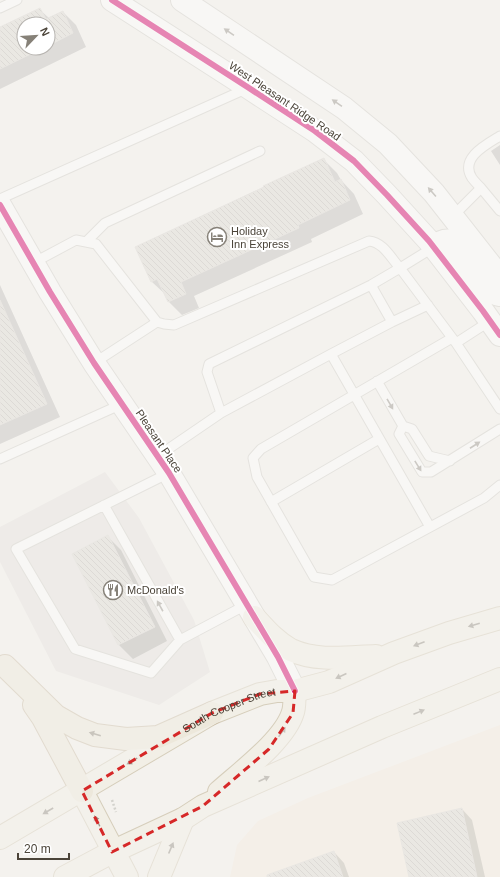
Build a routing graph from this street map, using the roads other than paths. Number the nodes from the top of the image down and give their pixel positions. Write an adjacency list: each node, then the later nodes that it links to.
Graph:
1 (17, 0): 4 (lane)
2 (112, 0): 5 (street, West Pleasant Ridge Road)
3 (182, 0): 12 (street, one-way to 3)
4 (0, 8)
5 (249, 88): 9 (lane); 14 (street, West Pleasant Ridge Road)
6 (500, 136): 8 (lane)
7 (260, 152): 13 (lane)
8 (481, 188): 11 (lane); 12 (lane)
9 (0, 199)
10 (0, 205): 15 (street, Pleasant Place)
11 (500, 211)
12 (452, 216): 17 (street)
13 (86, 242): 15 (lane); 21 (lane)
14 (434, 247): 16 (lane); 19 (street); 23 (street, West Pleasant Ridge Road)
15 (33, 263): 26 (street, Pleasant Place)
16 (400, 268): 18 (lane); 20 (lane); 21 (lane)
17 (500, 277)
18 (370, 285): 22 (lane); 31 (lane)
19 (500, 295)
20 (428, 305): 22 (lane); 24 (lane)
21 (157, 322): 26 (lane)
22 (392, 322): 25 (lane)
23 (495, 328): 24 (lane)
24 (454, 340): 27 (lane); 30 (lane)
25 (330, 354): 28 (lane); 31 (lane)
26 (94, 363): 29 (street, Pleasant Place)
27 (377, 381): 28 (lane); 32 (lane, one-way to 32)
28 (354, 395): 34 (lane); 39 (lane)
29 (122, 404): 35 (lane); 37 (street, Pleasant Place)
30 (500, 409)
31 (221, 414): 37 (lane)
32 (403, 426): 36 (lane); 36 (lane, one-way to 36)
33 (500, 429): 36 (lane, one-way to 33)
34 (379, 439): 39 (lane); 41 (lane)
35 (0, 459)
36 (450, 462)
37 (163, 465): 40 (lane); 42 (street, Pleasant Place)
38 (500, 485): 41 (lane)
39 (271, 502): 41 (lane)
40 (104, 505): 44 (lane, one-way to 40); 44 (lane)
41 (430, 527)
42 (250, 611): 44 (lane); 45 (main road); 48 (street, Pleasant Place)
43 (500, 618): 45 (main road, South Cooper Street, one-way to 45)
44 (180, 640)
45 (390, 655): 48 (main road, South Cooper Street, one-way to 48)
46 (3, 663): 49 (highway, one-way to 46); 50 (highway)
47 (500, 679): 51 (main road, one-way to 47)
48 (295, 690): 49 (main road, South Cooper Street); 51 (main road, one-way to 48)
49 (212, 713): 50 (main road, South Cooper Street, one-way to 50)
50 (82, 791): 53 (main road, South Cooper Street, one-way to 53); 54 (main road, one-way to 50)
51 (203, 806): 52 (main road)
52 (183, 819): 54 (main road); 57 (main road, one-way to 52)
53 (0, 838)
54 (112, 852): 55 (main road); 56 (main road)
55 (65, 877)
56 (127, 877)
57 (159, 877)

